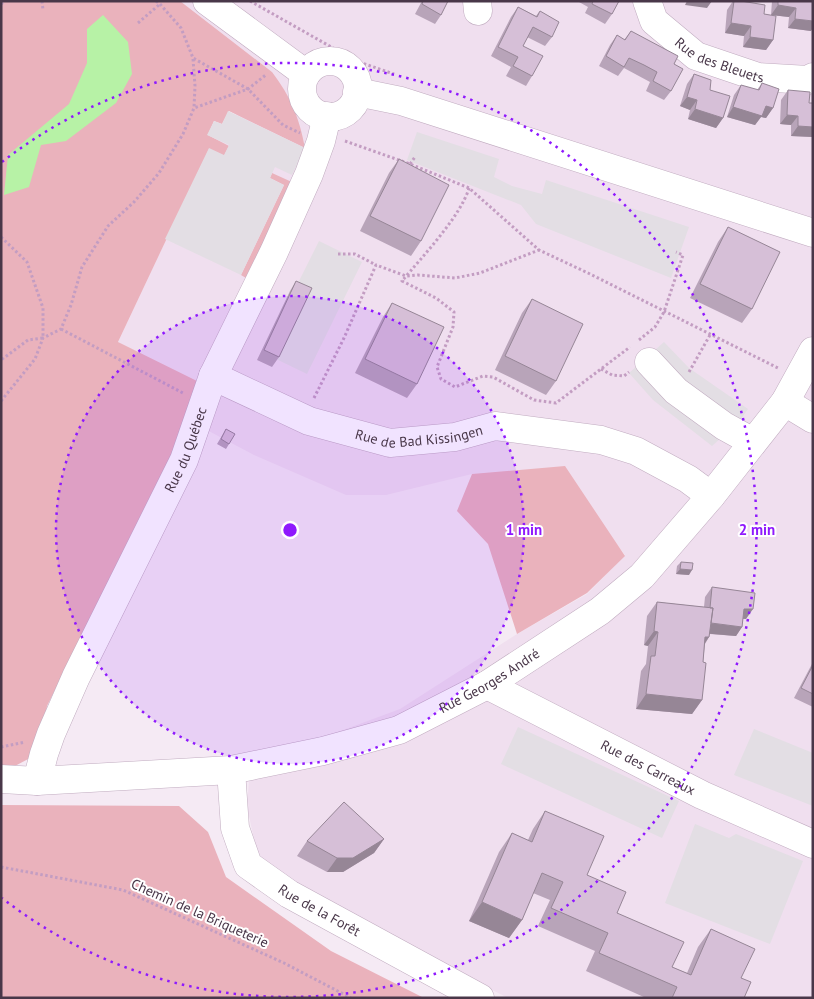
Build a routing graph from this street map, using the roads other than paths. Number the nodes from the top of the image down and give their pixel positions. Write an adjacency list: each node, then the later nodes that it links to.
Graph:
1 (206, 1): 3 (street)
2 (647, 1): 4 (street, Rue des Bleuets)
3 (306, 74): 5 (street); 6 (street)
4 (813, 77)
5 (357, 92): 6 (street); 7 (street)
6 (327, 116): 10 (street, Rue du Québec)
7 (813, 233)
8 (813, 351): 11 (street, Rue Georges André)
9 (649, 362): 13 (street)
10 (213, 376): 14 (street, Rue de Bad Kissingen); 18 (street, Rue du Québec)
11 (785, 402): 12 (street); 13 (street, Rue Georges André)
12 (813, 420)
13 (753, 442): 14 (street, Rue Georges André)
14 (711, 496): 15 (street, Rue Georges André)
15 (487, 685): 16 (street, Rue Georges André); 19 (street, Rue des Carreaux)
16 (231, 770): 18 (street, Rue Georges André); 20 (street, Rue de la Forêt)
17 (1, 779): 18 (street, Rue Georges André)
18 (38, 782)
19 (813, 844)
20 (480, 998)

